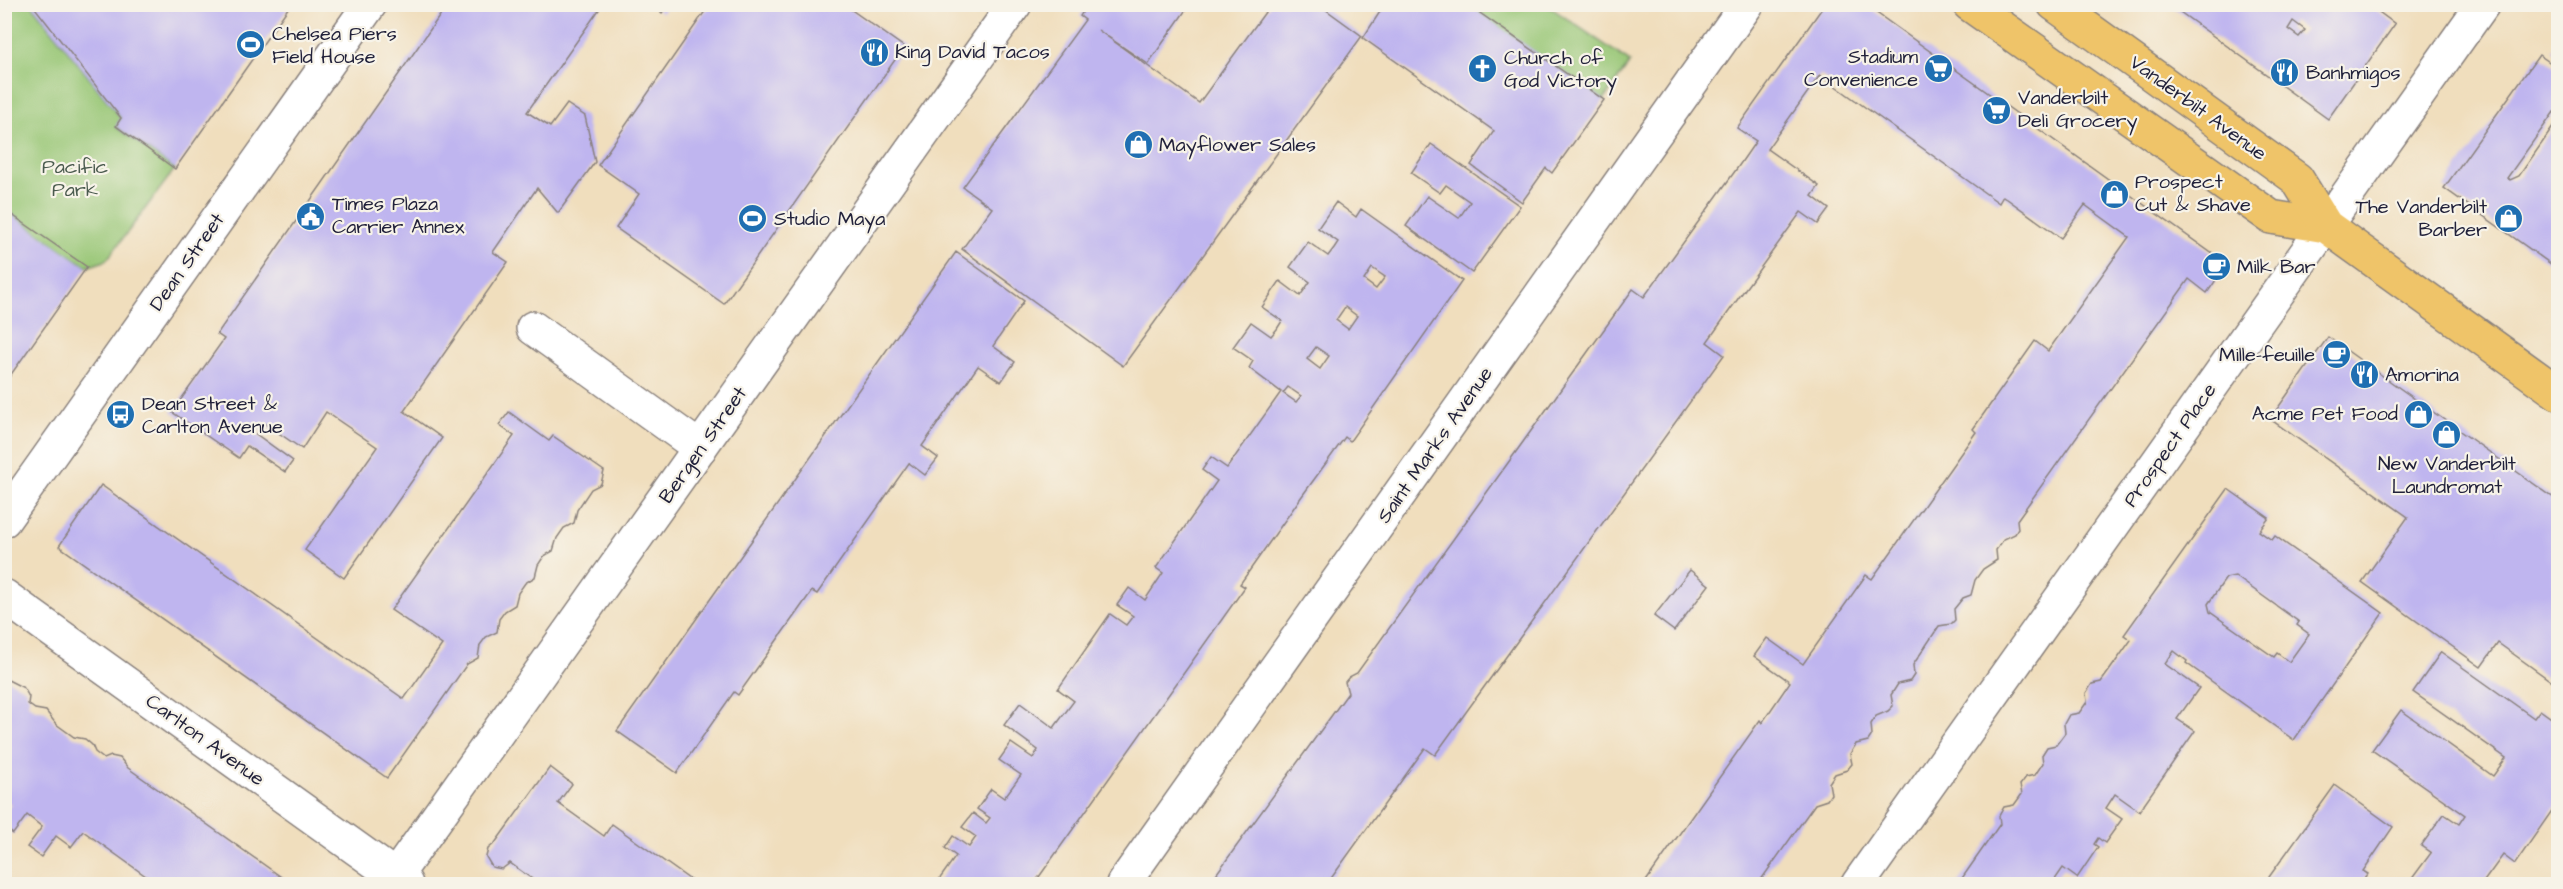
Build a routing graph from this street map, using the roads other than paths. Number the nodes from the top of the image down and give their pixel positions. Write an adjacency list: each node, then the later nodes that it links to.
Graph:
1 (370, 4): 11 (street, Dean Street)
2 (1015, 4): 10 (street, Bergen Street)
3 (1747, 4): 14 (street, Saint Marks Avenue)
4 (1969, 4): 7 (main road, Vanderbilt Avenue)
5 (2054, 4): 7 (main road, Vanderbilt Avenue)
6 (2483, 4): 7 (street, Prospect Place)
7 (2326, 226): 9 (main road, Vanderbilt Avenue); 15 (street, Prospect Place)
8 (533, 328): 10 (street)
9 (2559, 393)
10 (700, 448): 13 (street, Bergen Street)
11 (4, 519)
12 (4, 596): 13 (street, Carlton Avenue)
13 (397, 882)
14 (1123, 885)
15 (1858, 885)

